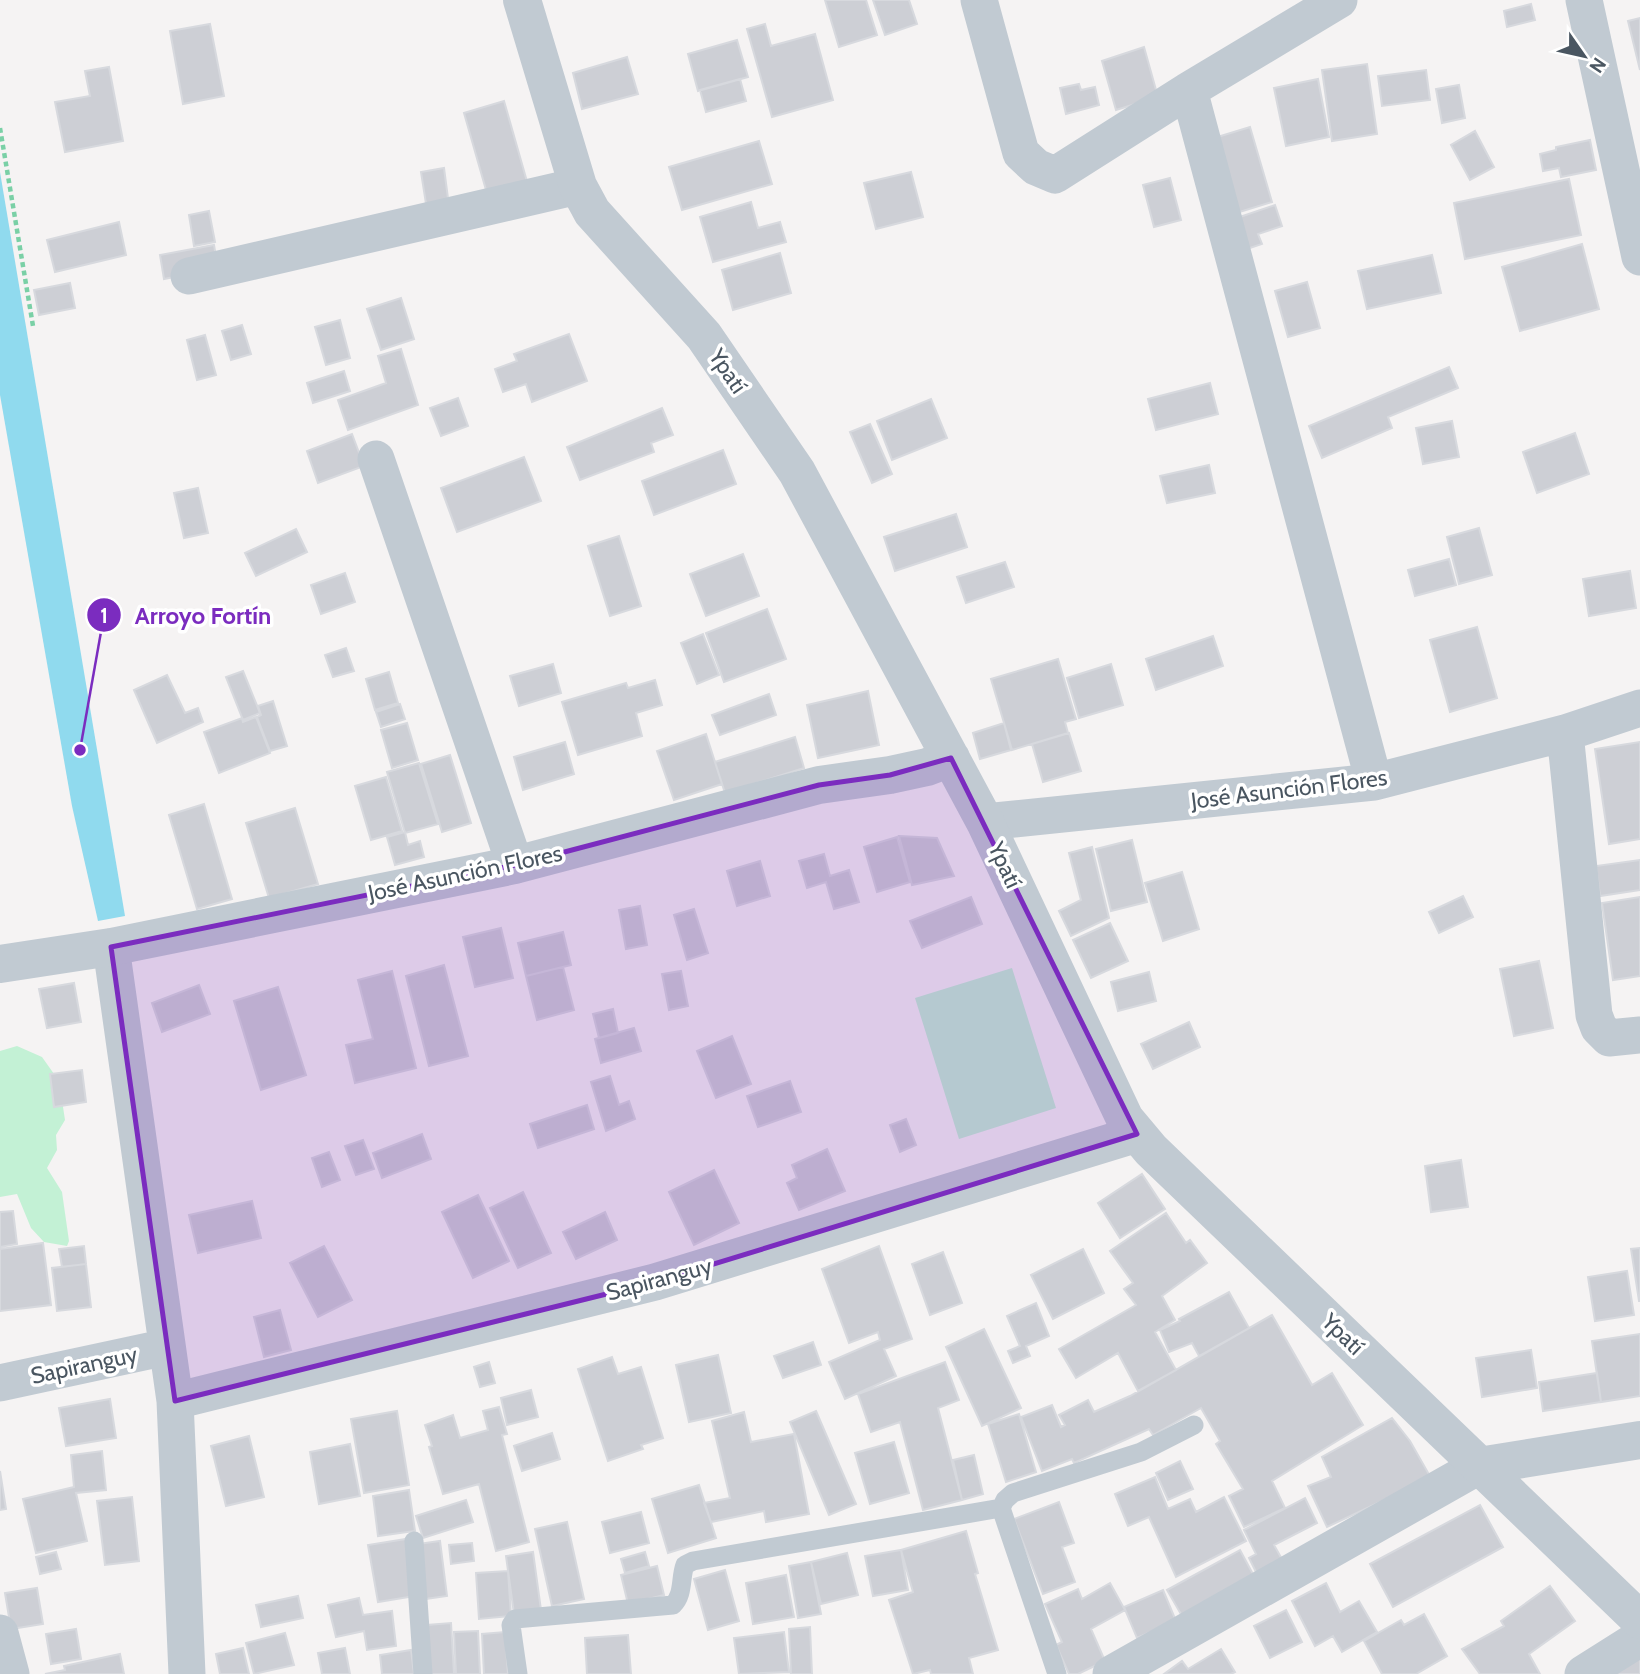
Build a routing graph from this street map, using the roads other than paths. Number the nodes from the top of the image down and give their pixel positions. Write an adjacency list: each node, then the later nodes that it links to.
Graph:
1 (522, 0): 6 (street, Ypatí)
2 (979, 0): 5 (street)
3 (1339, 0): 5 (street)
4 (1584, 0): 7 (street)
5 (1189, 90): 13 (street)
6 (578, 186): 8 (street); 12 (street, Ypatí)
7 (1640, 257)
8 (189, 276)
9 (376, 459): 15 (street)
10 (1640, 708): 11 (street, José Asunción Flores)
11 (1565, 733): 13 (street, José Asunción Flores); 18 (street)
12 (939, 762): 14 (street, Ypatí); 15 (street, José Asunción Flores)
13 (1374, 782): 14 (street, José Asunción Flores)
14 (999, 820): 19 (street, Ypatí)
15 (515, 865): 16 (street, José Asunción Flores)
16 (111, 947): 17 (street, José Asunción Flores); 20 (street)
17 (0, 964)
18 (1640, 1035)
19 (1137, 1134): 22 (street, Sapiranguy); 25 (street, Ypatí)
20 (167, 1347): 21 (street, Sapiranguy); 22 (street)
21 (0, 1382)
22 (175, 1401): 32 (street)
23 (1194, 1425): 26 (lane)
24 (1640, 1440): 25 (street)
25 (1479, 1466): 28 (street, Ypatí); 36 (street)
26 (1001, 1508): 34 (lane); 35 (lane)
27 (414, 1541): 33 (lane)
28 (1640, 1620)
29 (0, 1633): 31 (street)
30 (1640, 1639): 37 (street)
31 (11, 1674)
32 (187, 1674)
33 (424, 1674)
34 (518, 1674)
35 (1057, 1674)
36 (1111, 1674)
37 (1583, 1674)

